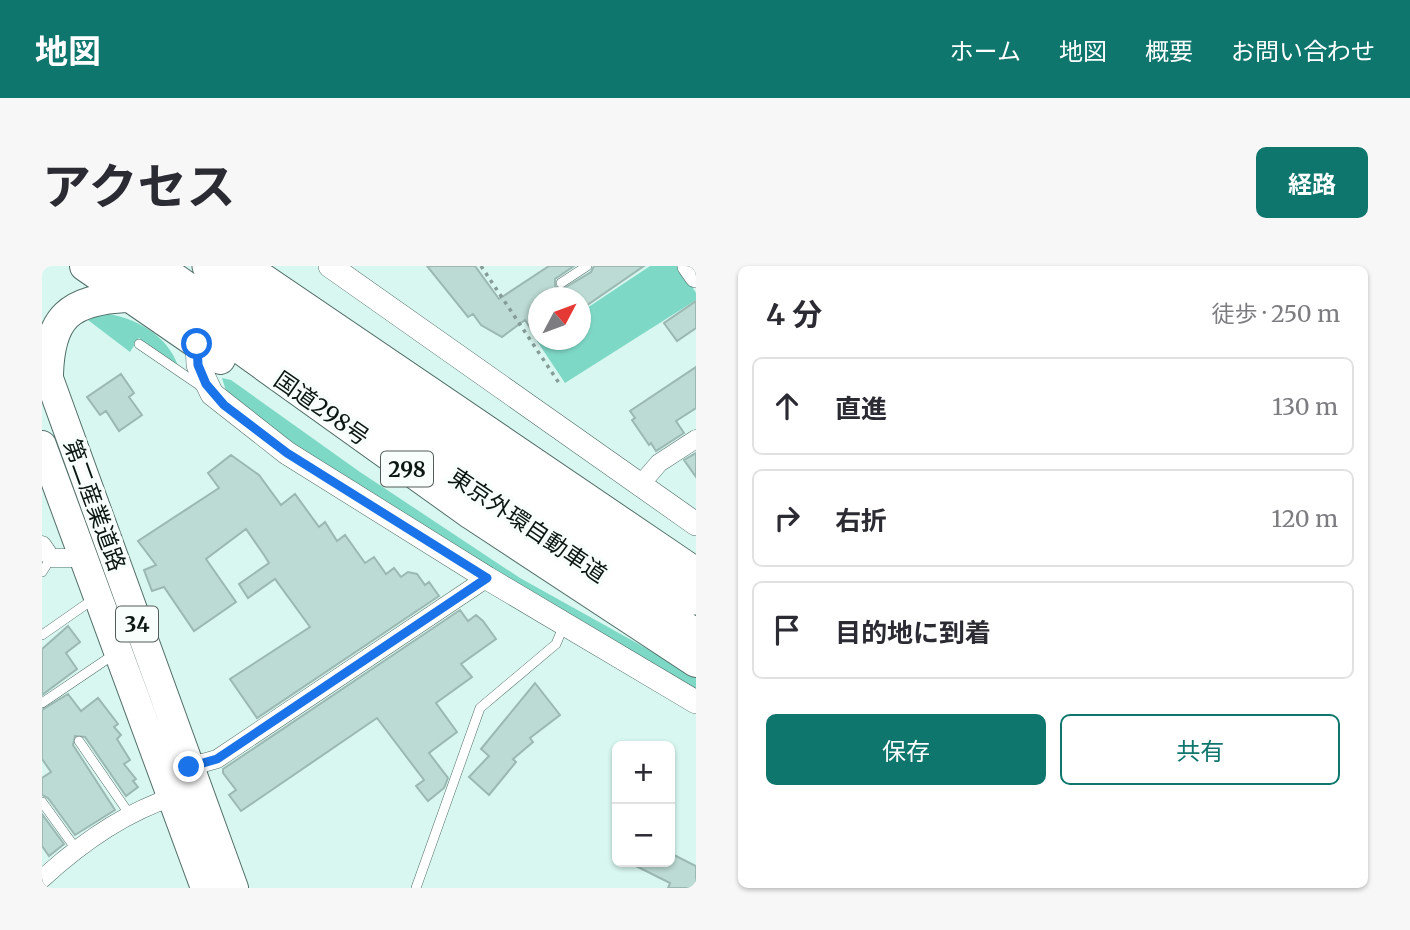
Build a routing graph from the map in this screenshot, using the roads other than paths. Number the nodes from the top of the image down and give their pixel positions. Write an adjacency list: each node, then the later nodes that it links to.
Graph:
1 (85, 266): 10 (highway, 298)
2 (125, 266): 24 (highway, 国道298号 / 298)
3 (154, 266): 29 (highway, 東京外環自動車道)
4 (209, 266): 26 (highway, 東京外環自動車道)
5 (244, 266): 19 (highway)
6 (270, 266): 19 (highway)
7 (330, 266): 17 (street)
8 (587, 266): 9 (lane)
9 (561, 283)
10 (126, 297): 12 (highway, 298); 13 (highway)
11 (139, 344): 14 (lane)
12 (197, 344): 14 (street); 24 (highway, 298)
13 (45, 367): 35 (main road, 第二産業道路 / 34)
14 (212, 394): 23 (street)
15 (696, 439): 17 (street)
16 (42, 445): 21 (main road, 第二産業道路 / 34)
17 (640, 485): 18 (street)
18 (696, 524)
19 (631, 529): 22 (highway)
20 (45, 558): 21 (street)
21 (84, 558): 25 (main road, 第二産業道路 / 34)
22 (696, 573)
23 (487, 578): 27 (street); 35 (street)
24 (590, 594): 31 (highway, 国道298号 / 298)
25 (98, 596): 28 (lane); 30 (main road, 第二産業道路 / 34)
26 (696, 598)
27 (564, 625): 32 (street); 43 (lane)
28 (42, 635)
29 (696, 636)
30 (118, 651): 33 (lane); 36 (main road, 第二産業道路 / 34)
31 (696, 662)
32 (696, 702)
33 (42, 703)
34 (79, 741): 38 (lane)
35 (189, 767): 42 (main road, 第二産業道路 / 34)
36 (173, 797): 38 (street); 41 (main road, 第二産業道路 / 34)
37 (42, 802): 39 (lane)
38 (130, 815): 39 (street)
39 (76, 849): 40 (street)
40 (42, 879)
41 (205, 888)
42 (234, 888)
43 (416, 888)

